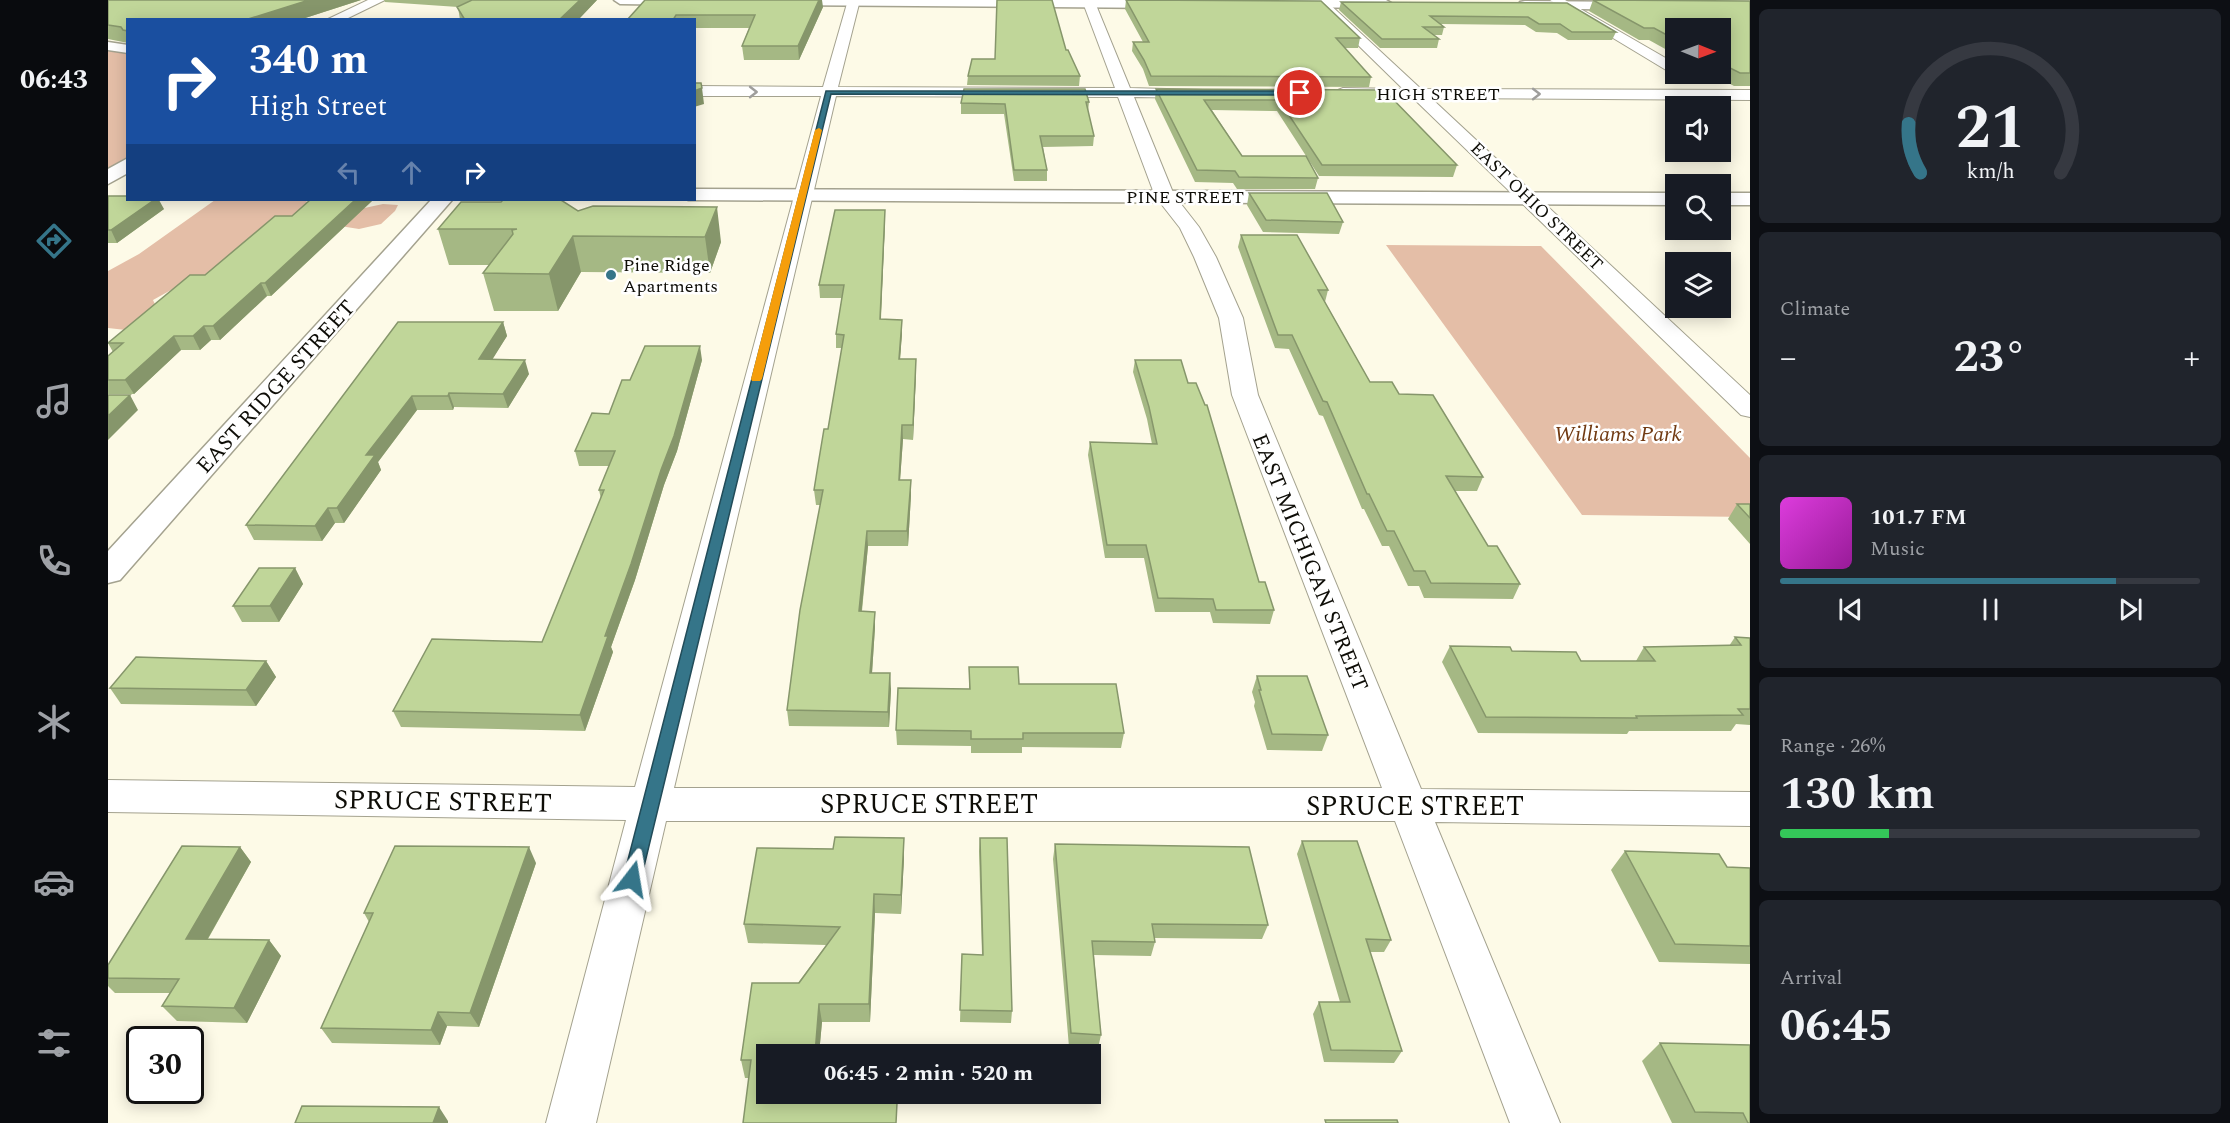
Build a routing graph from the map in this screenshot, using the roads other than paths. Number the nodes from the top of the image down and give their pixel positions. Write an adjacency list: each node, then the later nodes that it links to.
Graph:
1 (379, 0): 15 (street)
2 (621, 0): 3 (street); 14 (street)
3 (708, 1)
4 (766, 1): 5 (street)
5 (854, 1): 6 (street); 21 (street)
6 (1088, 2): 9 (street); 22 (street, EAST MICHIGAN STREET)
7 (1320, 2): 10 (street); 11 (street); 25 (street, EAST OHIO STREET)
8 (1561, 3): 12 (street); 13 (street); 18 (street)
9 (1188, 4)
10 (1270, 4)
11 (1396, 4)
12 (1510, 5)
13 (1646, 6)
14 (610, 12)
15 (337, 18)
16 (108, 46): 17 (street)
17 (126, 49)
18 (1665, 64)
19 (1698, 84): 26 (street)
20 (696, 91): 21 (street, one-way to 21)
21 (828, 92): 22 (street); 32 (street)
22 (1122, 92): 23 (street); 33 (street, EAST MICHIGAN STREET)
23 (1215, 93)
24 (1331, 93): 25 (street, HIGH STREET)
25 (1419, 94): 26 (street, HIGH STREET, one-way to 26); 34 (street, EAST OHIO STREET)
26 (1717, 95): 27 (street, HIGH STREET); 28 (street)
27 (1750, 95)
28 (1741, 109)
29 (126, 165): 30 (street)
30 (108, 178)
31 (696, 195): 32 (street, PINE STREET)
32 (802, 195): 33 (street, PINE STREET); 42 (street)
33 (1165, 196): 34 (street, PINE STREET); 43 (street, EAST MICHIGAN STREET)
34 (1530, 198): 35 (street, PINE STREET); 39 (street, EAST OHIO STREET)
35 (1665, 199)
36 (1731, 199): 37 (street)
37 (1750, 199)
38 (441, 201): 40 (street, EAST RIDGE STREET)
39 (1750, 409)
40 (108, 572)
41 (108, 796): 42 (street, SPRUCE STREET)
42 (651, 804): 43 (street, SPRUCE STREET); 45 (street)
43 (1408, 805): 44 (street, SPRUCE STREET); 46 (street, EAST MICHIGAN STREET)
44 (1750, 809)
45 (571, 1123)
46 (1535, 1123)

